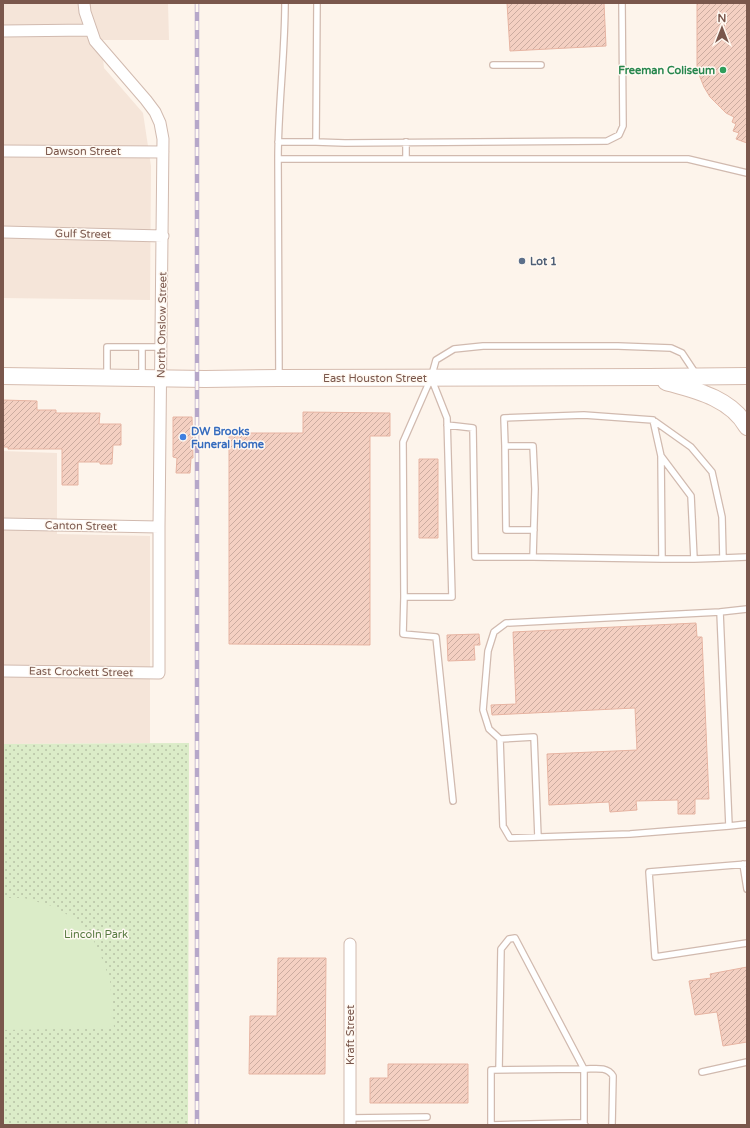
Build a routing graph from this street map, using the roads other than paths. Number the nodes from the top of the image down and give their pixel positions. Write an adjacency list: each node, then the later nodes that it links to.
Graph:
1 (84, 3): 5 (street, North Onslow Street)
2 (285, 3): 9 (lane)
3 (317, 3): 10 (lane)
4 (622, 3): 11 (lane)
5 (90, 30): 6 (street); 13 (street, North Onslow Street)
6 (3, 31)
7 (493, 64): 8 (lane)
8 (541, 64)
9 (278, 142): 10 (lane); 14 (lane)
10 (316, 142): 11 (lane)
11 (406, 142): 15 (lane)
12 (3, 151): 13 (street, Dawson Street)
13 (163, 152): 18 (street, North Onslow Street)
14 (278, 159): 15 (lane); 26 (lane)
15 (406, 159): 16 (lane)
16 (747, 173)
17 (3, 232): 18 (street, Gulf Street)
18 (163, 236): 20 (street, North Onslow Street)
19 (142, 347): 20 (lane); 25 (lane); 28 (lane)
20 (162, 347): 29 (street, North Onslow Street)
21 (3, 376): 25 (main road, East Houston Street)
22 (698, 376): 23 (main road, East Houston Street); 24 (main road, East Houston Street); 27 (lane)
23 (747, 376)
24 (649, 377): 27 (main road, East Houston Street); 32 (main road)
25 (107, 378): 28 (main road, East Houston Street)
26 (279, 378): 27 (main road, East Houston Street); 29 (main road, East Houston Street)
27 (431, 378): 31 (lane); 43 (lane)
28 (142, 379): 29 (main road, East Houston Street)
29 (161, 379): 36 (street, North Onslow Street)
30 (653, 420): 33 (lane); 34 (lane); 40 (lane)
31 (447, 425): 39 (lane); 43 (lane)
32 (747, 427)
33 (505, 446): 37 (lane); 37 (lane)
34 (661, 456): 41 (lane); 42 (lane)
35 (3, 524): 36 (street, Canton Street)
36 (159, 527): 47 (street, North Onslow Street)
37 (534, 530): 39 (lane)
38 (747, 556): 40 (lane)
39 (533, 557): 41 (lane)
40 (723, 558): 42 (lane)
41 (662, 559): 42 (lane)
42 (694, 559)
43 (404, 597): 49 (lane)
44 (747, 609): 45 (lane)
45 (720, 612): 48 (lane); 51 (lane)
46 (3, 671): 47 (street, East Crockett Street)
47 (160, 673)
48 (500, 739): 52 (lane); 52 (lane)
49 (453, 801)
50 (747, 824): 51 (lane)
51 (729, 826): 52 (lane)
52 (538, 837)
53 (745, 864): 54 (lane); 55 (lane)
54 (747, 889)
55 (747, 943)
56 (350, 944): 62 (street, Kraft Street)
57 (747, 1062): 60 (lane)
58 (584, 1069): 59 (lane); 59 (lane); 64 (lane); 65 (lane)
59 (499, 1070): 63 (lane)
60 (702, 1072)
61 (427, 1117): 62 (lane)
62 (350, 1122)
63 (574, 1124): 64 (lane)
64 (584, 1124)
65 (612, 1125)

